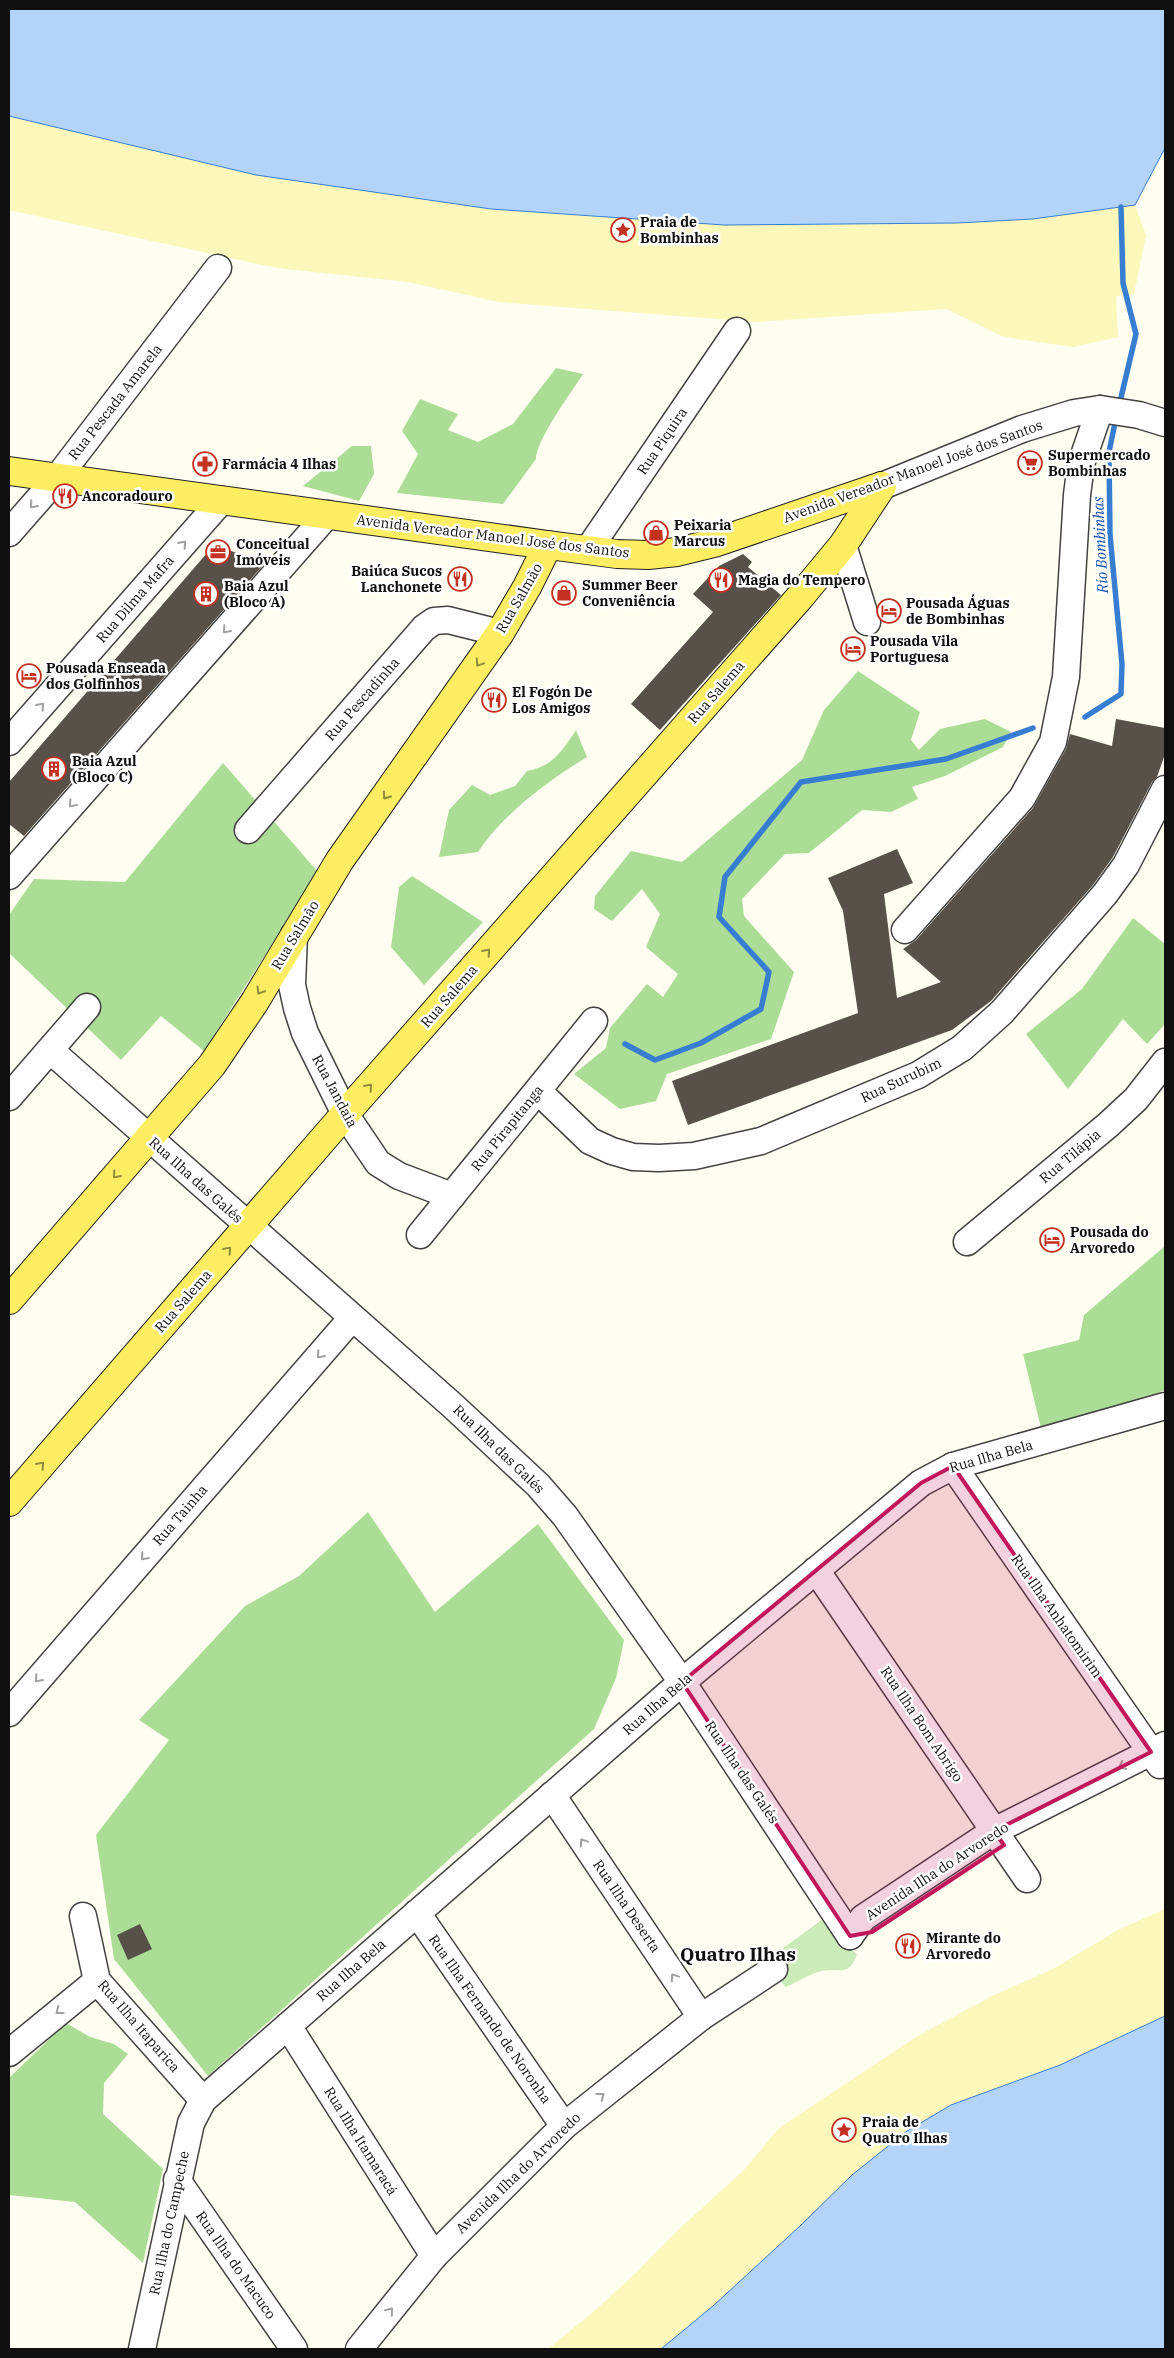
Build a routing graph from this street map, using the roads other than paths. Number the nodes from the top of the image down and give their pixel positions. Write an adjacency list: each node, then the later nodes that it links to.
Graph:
1 (218, 268): 6 (street, Rua Pescada Amarela)
2 (737, 331): 13 (street, Rua Piquira)
3 (1111, 411): 4 (street, Avenida Vereador Manoel José dos Santos); 7 (street, Avenida Vereador Manoel José dos Santos); 20 (street)
4 (1165, 423)
5 (9, 471): 6 (main road, Avenida Vereador Manoel José dos Santos)
6 (58, 477): 8 (main road, Avenida Vereador Manoel José dos Santos); 10 (street, Rua Pescada Amarela, one-way to 10)
7 (882, 486): 12 (main road, Rua Salema); 13 (main road, Avenida Vereador Manoel José dos Santos)
8 (222, 500): 9 (main road, Avenida Vereador Manoel José dos Santos); 16 (street, Rua Dilma Mafra, one-way to 8)
9 (328, 514): 11 (main road, Avenida Vereador Manoel José dos Santos); 19 (street, one-way to 19)
10 (9, 533)
11 (548, 545): 13 (main road, Avenida Vereador Manoel José dos Santos); 15 (main road, Rua Salmão)
12 (843, 545): 14 (street); 28 (main road, Rua Salema, one-way to 12)
13 (588, 550)
14 (867, 622)
15 (500, 633): 18 (street, Rua Pescadinha); 21 (main road, Rua Salmão, one-way to 21)
16 (9, 742)
17 (1165, 788): 26 (street, Rua Surubim)
18 (248, 830)
19 (9, 876)
20 (905, 930)
21 (294, 934): 28 (street, Rua Jandaia); 29 (main road, Rua Salmão, one-way to 29)
22 (87, 1006): 24 (street)
23 (594, 1021): 26 (street, Rua Pirapitanga)
24 (50, 1050): 27 (street); 29 (street, Rua Ilha das Galés)
25 (1165, 1062): 33 (street, Rua Tilápia)
26 (538, 1091): 30 (street, Rua Pirapitanga)
27 (9, 1097)
28 (345, 1114): 30 (street, Rua Jandaia); 31 (main road, Rua Salema)
29 (148, 1138): 31 (street, Rua Ilha das Galés); 34 (main road, Rua Salmão, one-way to 34)
30 (452, 1196): 32 (street, Rua Pirapitanga)
31 (248, 1226): 35 (street, Rua Ilha das Galés); 38 (main road, Rua Salema, one-way to 31)
32 (420, 1235)
33 (967, 1242)
34 (9, 1300)
35 (352, 1318): 40 (street, Rua Ilha das Galés); 41 (street, Rua Tainha, one-way to 41)
36 (1165, 1406): 37 (street, Rua Ilha Bela)
37 (953, 1466): 39 (street, Rua Ilha Bela); 42 (street, Rua Ilha Anhatomirim)
38 (9, 1502)
39 (816, 1570): 40 (street, Rua Ilha Bela); 44 (street, Rua Ilha Bom Abrigo)
40 (682, 1682): 43 (street, Rua Ilha Bela); 48 (street, Rua Ilha das Galés)
41 (9, 1713)
42 (1161, 1756): 44 (street, Avenida Ilha do Arvoredo)
43 (552, 1795): 46 (street, Rua Ilha Bela); 51 (street, Rua Ilha Deserta, one-way to 43)
44 (999, 1838): 45 (street, Rua Ilha Bom Abrigo); 48 (street, Avenida Ilha do Arvoredo)
45 (1027, 1879)
46 (417, 1913): 52 (street, Rua Ilha Bela); 55 (street, Rua Ilha Fernando de Noronha)
47 (84, 1916): 50 (street, Rua Ilha Itaparica)
48 (850, 1936)
49 (774, 1969): 51 (street, Avenida Ilha do Arvoredo)
50 (97, 1980): 53 (street, one-way to 53); 54 (street, Rua Ilha Itaparica)
51 (701, 2017): 55 (street, Avenida Ilha do Arvoredo, one-way to 51)
52 (288, 2026): 54 (street, Rua Ilha Bela); 57 (street, Rua Ilha Itamaracá)
53 (9, 2053)
54 (203, 2100): 56 (street, Rua Ilha do Campeche)
55 (564, 2126): 57 (street, Avenida Ilha do Arvoredo)
56 (178, 2180): 58 (street, Rua Ilha do Campeche); 59 (street, Rua Ilha do Macuco)
57 (434, 2256): 60 (street, Avenida Ilha do Arvoredo, one-way to 57)
58 (142, 2349)
59 (294, 2349)
60 (359, 2349)

